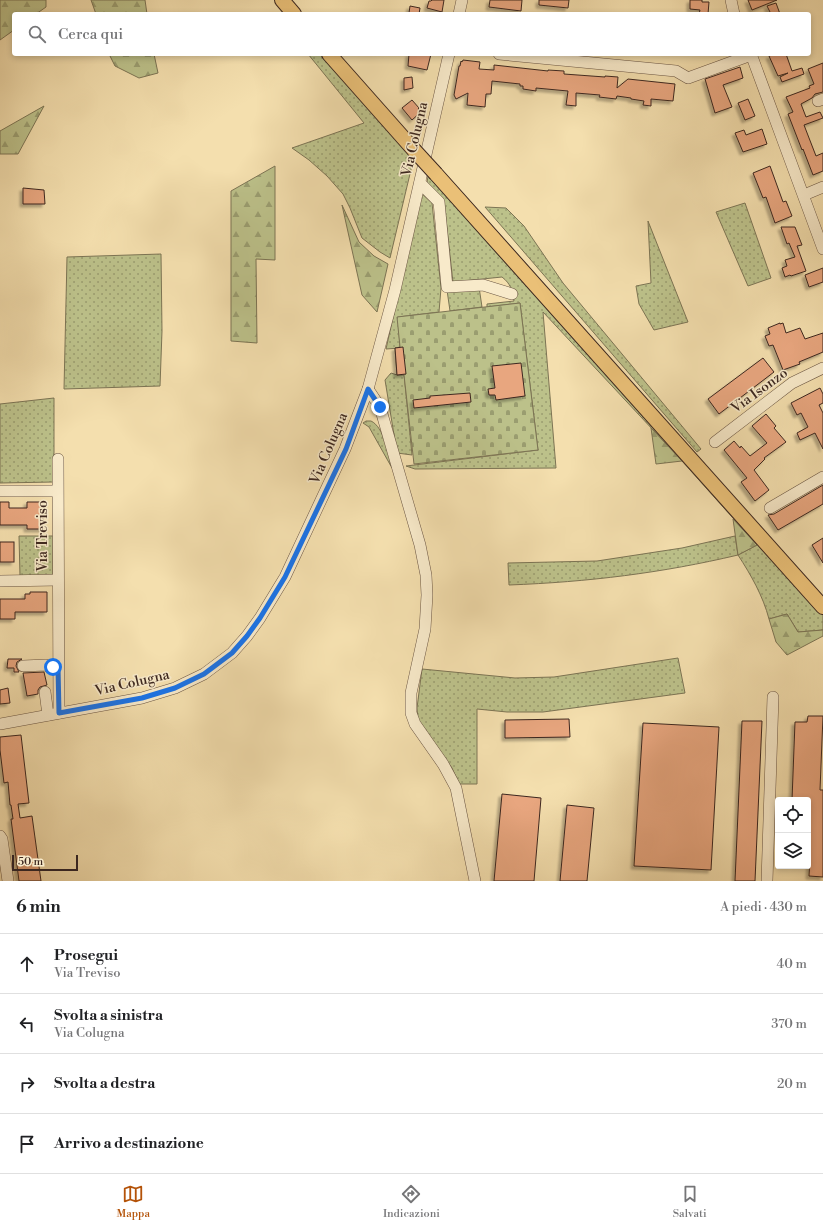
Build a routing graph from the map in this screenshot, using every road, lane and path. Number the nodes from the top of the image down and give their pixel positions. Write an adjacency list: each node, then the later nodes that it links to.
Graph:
1 (282, 0): 5 (main road)
2 (462, 0): 6 (street)
3 (726, 0): 4 (street)
4 (733, 8)
5 (292, 12)
6 (459, 12)
7 (331, 56): 27 (main road, bridge)
8 (449, 56): 12 (street, Via Colugna)
9 (520, 56): 10 (street)
10 (748, 56)
11 (751, 56): 14 (street)
12 (420, 183): 16 (street); 18 (street, Via Colugna)
13 (823, 187): 14 (street)
14 (804, 195): 15 (street)
15 (823, 249)
16 (512, 294)
17 (823, 368): 19 (street, Via Isonzo)
18 (368, 389): 32 (street, Via Colugna); 36 (street)
19 (715, 442)
20 (58, 459): 23 (street, Via Treviso)
21 (823, 477): 24 (street)
22 (0, 491): 23 (street, Via Treviso)
23 (57, 491): 25 (street, Via Treviso)
24 (770, 508)
25 (58, 580): 26 (street, Via Treviso); 29 (street, Via Treviso)
26 (0, 581)
27 (823, 607)
28 (23, 666): 29 (street)
29 (58, 667): 32 (street, Via Treviso)
30 (45, 692): 32 (street)
31 (773, 697): 37 (street)
32 (53, 714): 33 (street, Via Colugna)
33 (0, 724)
34 (0, 836): 35 (street)
35 (8, 881)
36 (475, 881)
37 (768, 881)

